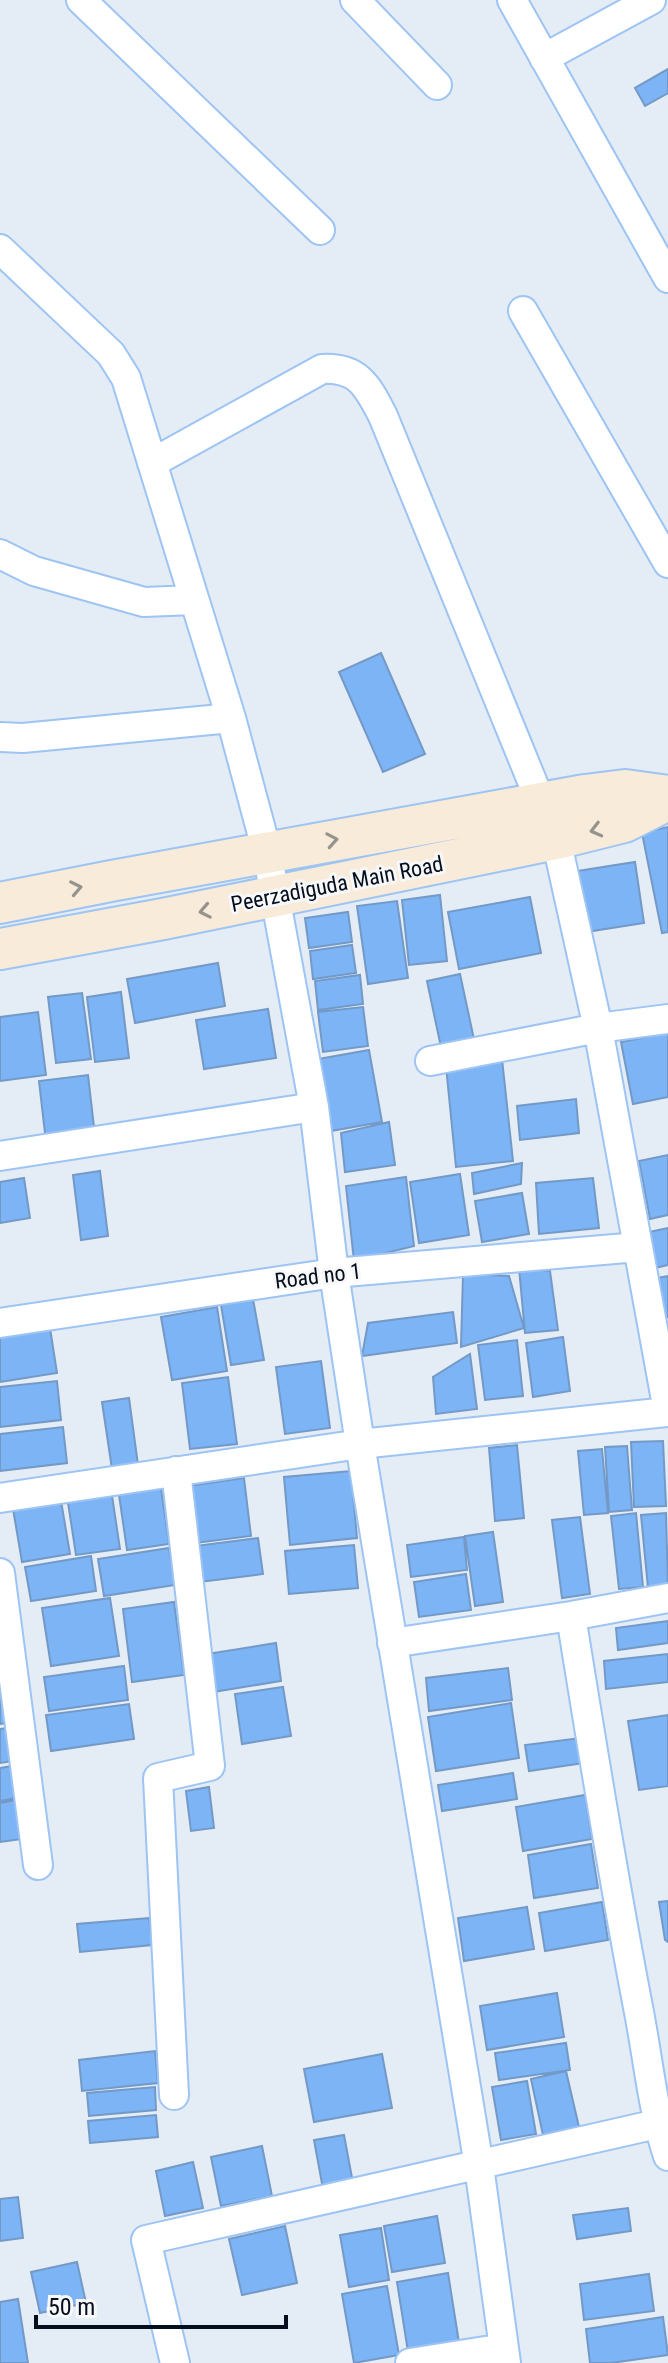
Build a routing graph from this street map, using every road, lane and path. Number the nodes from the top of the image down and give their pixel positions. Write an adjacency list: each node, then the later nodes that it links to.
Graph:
1 (81, 0): 7 (street)
2 (355, 0): 6 (street)
3 (512, 0): 5 (street)
4 (651, 0): 5 (street)
5 (544, 58): 9 (street)
6 (437, 85)
7 (320, 230)
8 (0, 249): 11 (street)
9 (668, 278)
10 (523, 311): 13 (street)
11 (152, 463): 14 (street); 18 (street)
12 (0, 554): 14 (street)
13 (668, 563)
14 (194, 600): 15 (street)
15 (231, 718): 16 (street); 19 (street)
16 (0, 737)
17 (668, 798): 18 (street, Peerzadiguda Main Road)
18 (549, 821): 19 (street, Peerzadiguda Main Road, one-way to 18); 20 (street, Peerzadiguda Main Road); 24 (street)
19 (267, 852): 20 (street); 21 (street, Peerzadiguda Main Road, one-way to 19)
20 (275, 896): 22 (street, Peerzadiguda Main Road, one-way to 22); 26 (street)
21 (0, 903)
22 (0, 949)
23 (668, 1019): 24 (street)
24 (598, 1028): 25 (street); 28 (street)
25 (430, 1061)
26 (314, 1107): 27 (street); 29 (street)
27 (0, 1156)
28 (638, 1247): 29 (street, Road no 1); 30 (street)
29 (334, 1273): 31 (street, Road no 1); 33 (street)
30 (656, 1273): 32 (street)
31 (0, 1323)
32 (668, 1411): 33 (street)
33 (360, 1444): 34 (street); 39 (street)
34 (176, 1471): 35 (street); 43 (street)
35 (0, 1498)
36 (0, 1573): 40 (street)
37 (668, 1598): 38 (street)
38 (571, 1616): 39 (street); 42 (street)
39 (392, 1643): 46 (street)
40 (6, 1666): 41 (street)
41 (38, 1865)
42 (659, 2064): 44 (street)
43 (174, 2095)
44 (657, 2124): 45 (street); 46 (street)
45 (668, 2156)
46 (479, 2166): 47 (street); 48 (street)
47 (505, 2355): 49 (street)
48 (175, 2363)
49 (410, 2363)

